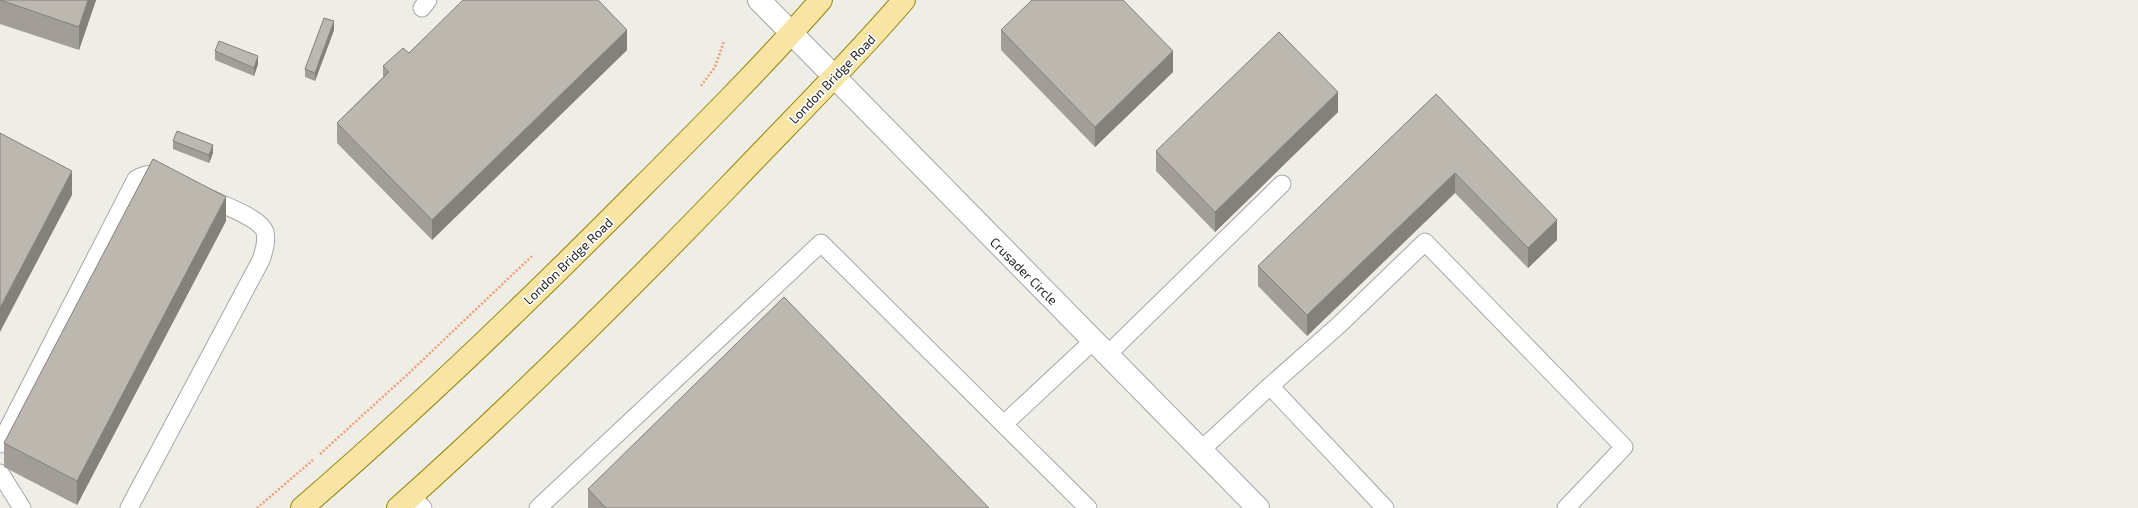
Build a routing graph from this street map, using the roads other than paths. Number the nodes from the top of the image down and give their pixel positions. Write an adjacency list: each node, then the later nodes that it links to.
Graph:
1 (759, 0): 4 (street, Crusader Circle)
2 (820, 0): 4 (main road, London Bridge Road)
3 (904, 0): 5 (main road, London Bridge Road)
4 (792, 34): 5 (street, Crusader Circle); 16 (main road, London Bridge Road)
5 (834, 77): 7 (street, Crusader Circle); 13 (main road, London Bridge Road)
6 (1282, 184): 7 (lane)
7 (1100, 348): 9 (lane); 11 (street, Crusader Circle)
8 (1270, 386): 11 (lane); 20 (lane); 21 (lane)
9 (1004, 424): 17 (lane); 18 (lane)
10 (0, 444): 15 (lane)
11 (1201, 450): 19 (street, Crusader Circle)
12 (0, 473): 14 (lane)
13 (411, 504)
14 (22, 508)
15 (129, 508)
16 (302, 508)
17 (538, 508)
18 (1088, 508)
19 (1258, 508)
20 (1385, 508)
21 (1566, 508)

